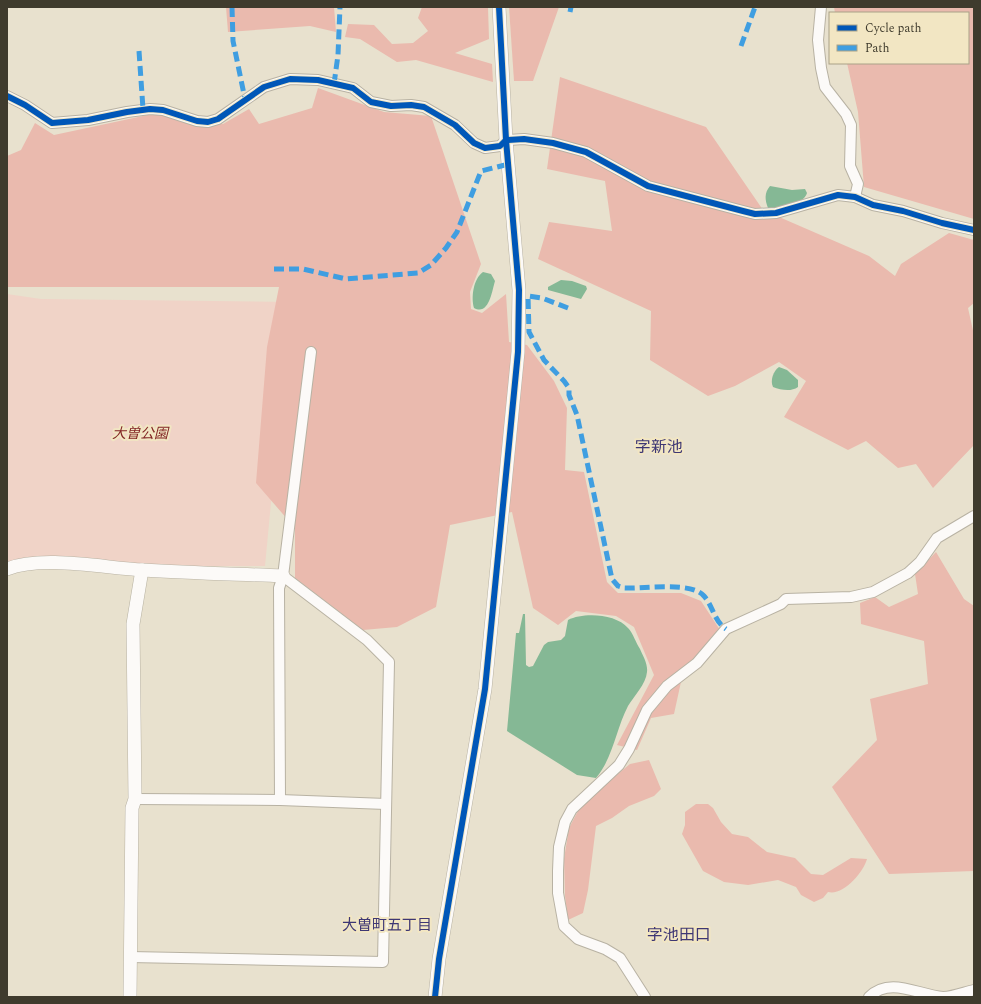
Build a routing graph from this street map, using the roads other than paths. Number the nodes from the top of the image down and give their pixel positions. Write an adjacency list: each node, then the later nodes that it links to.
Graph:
1 (498, 7): 4 (street)
2 (821, 7): 5 (street)
3 (7, 96): 4 (street)
4 (506, 140): 5 (street); 18 (street)
5 (855, 197): 6 (street)
6 (974, 230)
7 (312, 352): 11 (street)
8 (974, 516): 19 (street)
9 (7, 569): 10 (street)
10 (142, 570): 11 (street); 12 (street)
11 (283, 576): 13 (street); 14 (street)
12 (135, 798): 13 (street); 15 (street)
13 (280, 800): 14 (street)
14 (386, 804): 15 (street)
15 (130, 958): 17 (street)
16 (974, 990): 20 (street)
17 (130, 997)
18 (435, 997)
19 (645, 997)
20 (869, 997)

